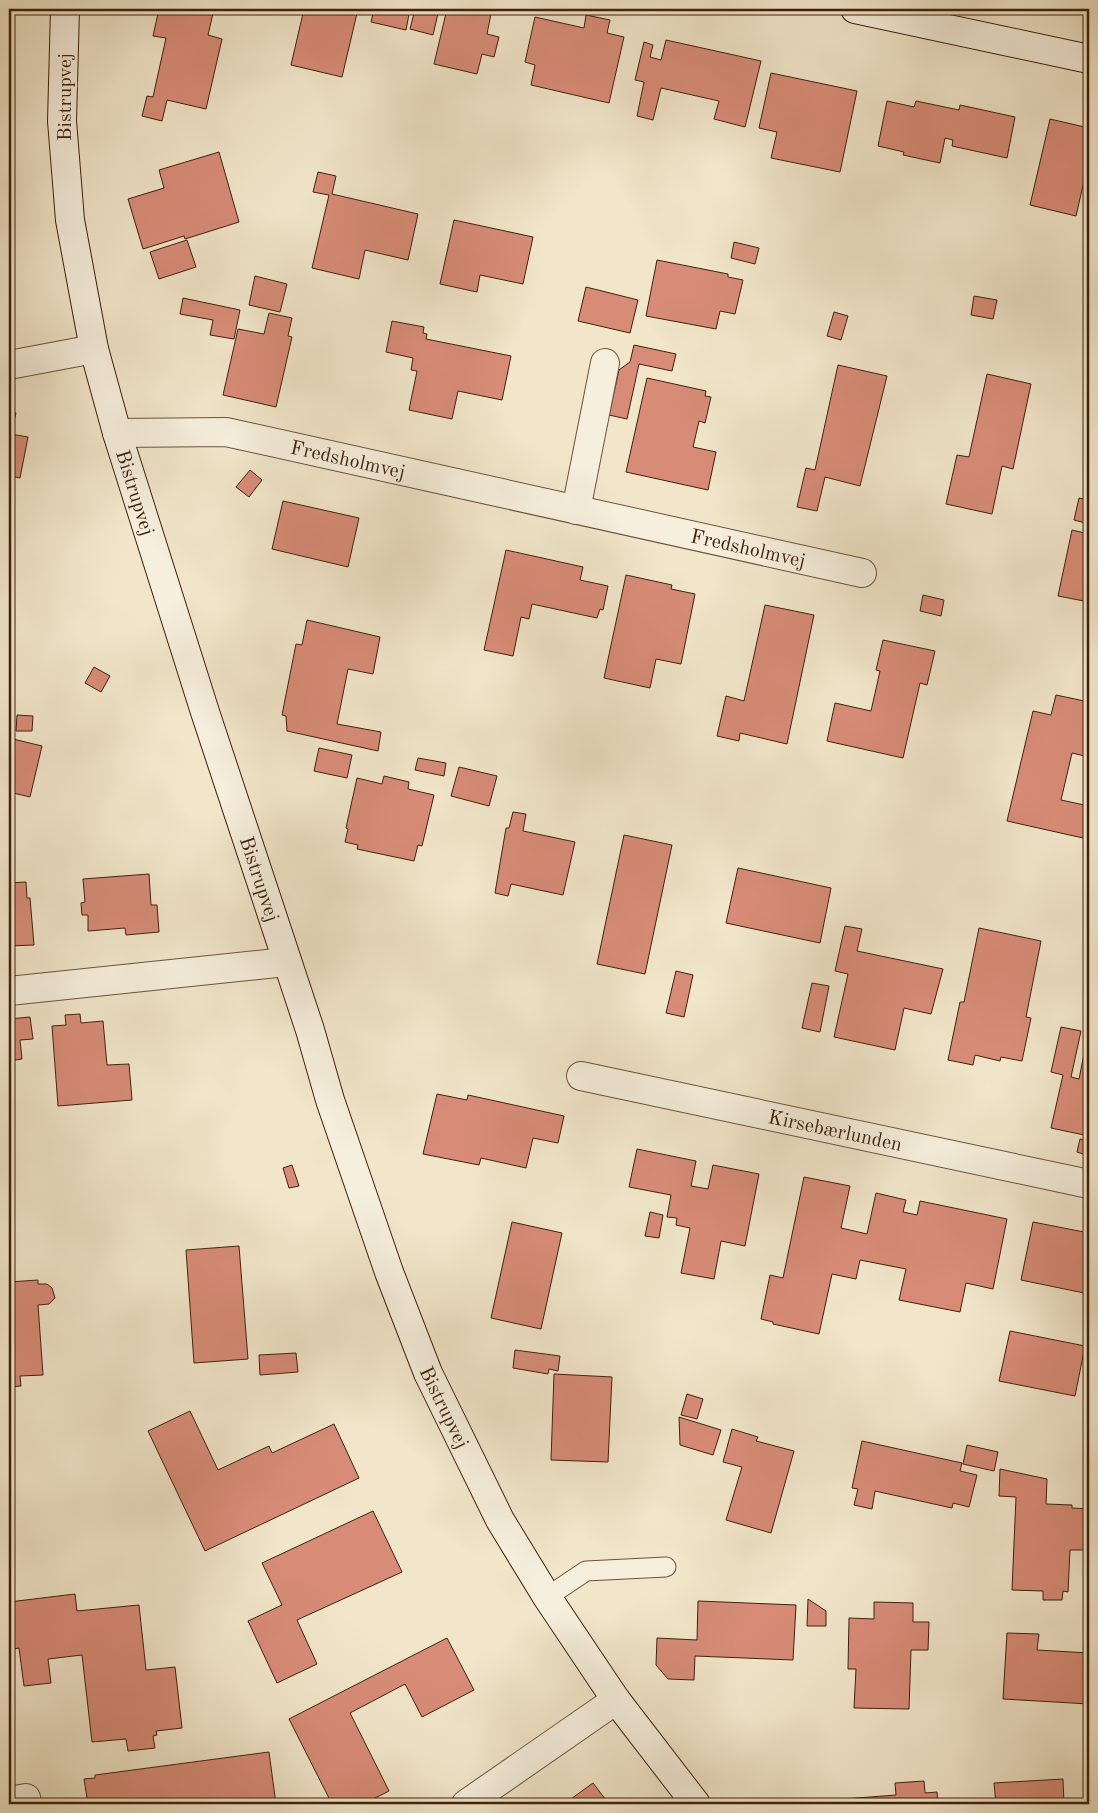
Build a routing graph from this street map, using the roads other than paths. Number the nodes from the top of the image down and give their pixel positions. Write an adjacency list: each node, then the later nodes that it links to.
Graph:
1 (65, 9): 4 (street, Bistrupvej)
2 (855, 9): 3 (street)
3 (1089, 59)
4 (94, 349): 6 (street); 7 (street, Bistrupvej)
5 (605, 363): 8 (street)
6 (9, 365)
7 (117, 433): 8 (street, Fredsholmvej); 10 (street, Bistrupvej)
8 (576, 510): 9 (street, Fredsholmvej)
9 (862, 573)
10 (286, 962): 11 (street); 15 (street, Bistrupvej)
11 (9, 991)
12 (581, 1076): 13 (street, Kirsebærlunden)
13 (1089, 1184)
14 (666, 1567): 15 (lane)
15 (547, 1597): 16 (street, Bistrupvej)
16 (616, 1700): 19 (street); 20 (street, Bistrupvej)
17 (9, 1800): 18 (street)
18 (26, 1804)
19 (466, 1804)
20 (696, 1804)

